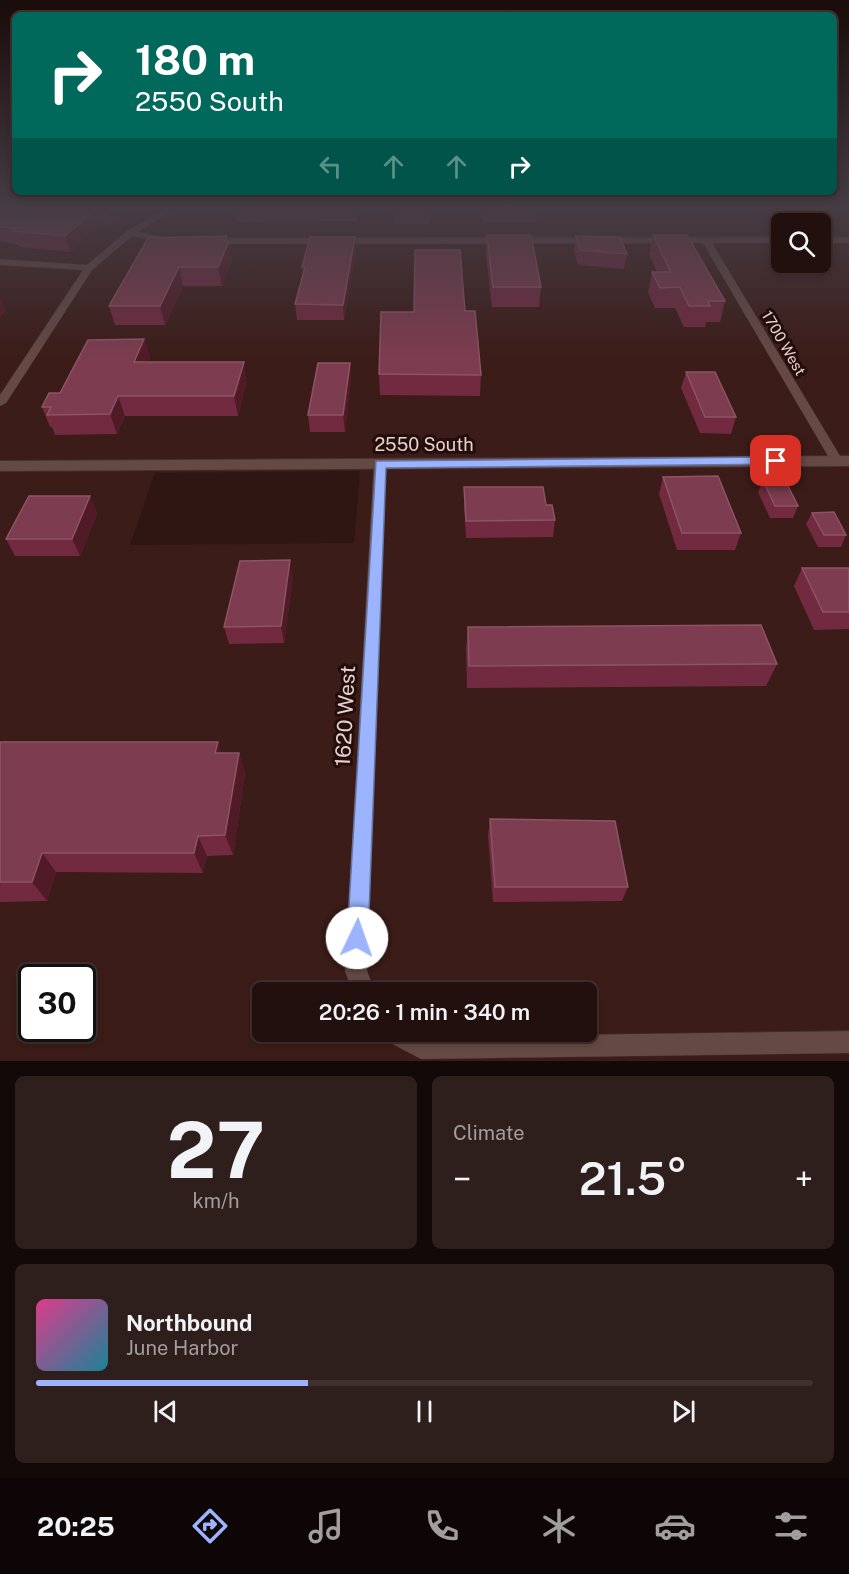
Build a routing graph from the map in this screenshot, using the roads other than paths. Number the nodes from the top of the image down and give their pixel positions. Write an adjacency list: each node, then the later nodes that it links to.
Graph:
1 (98, 260): 4 (street)
2 (718, 260): 6 (street, 1700 West)
3 (0, 262): 4 (street)
4 (88, 268): 5 (street)
5 (0, 403)
6 (843, 461): 7 (main road, 2550 South)
7 (380, 464): 8 (main road, 2550 South); 9 (street, 1620 West)
8 (0, 466)
9 (360, 982)
10 (410, 1042): 11 (street)
11 (849, 1042)

